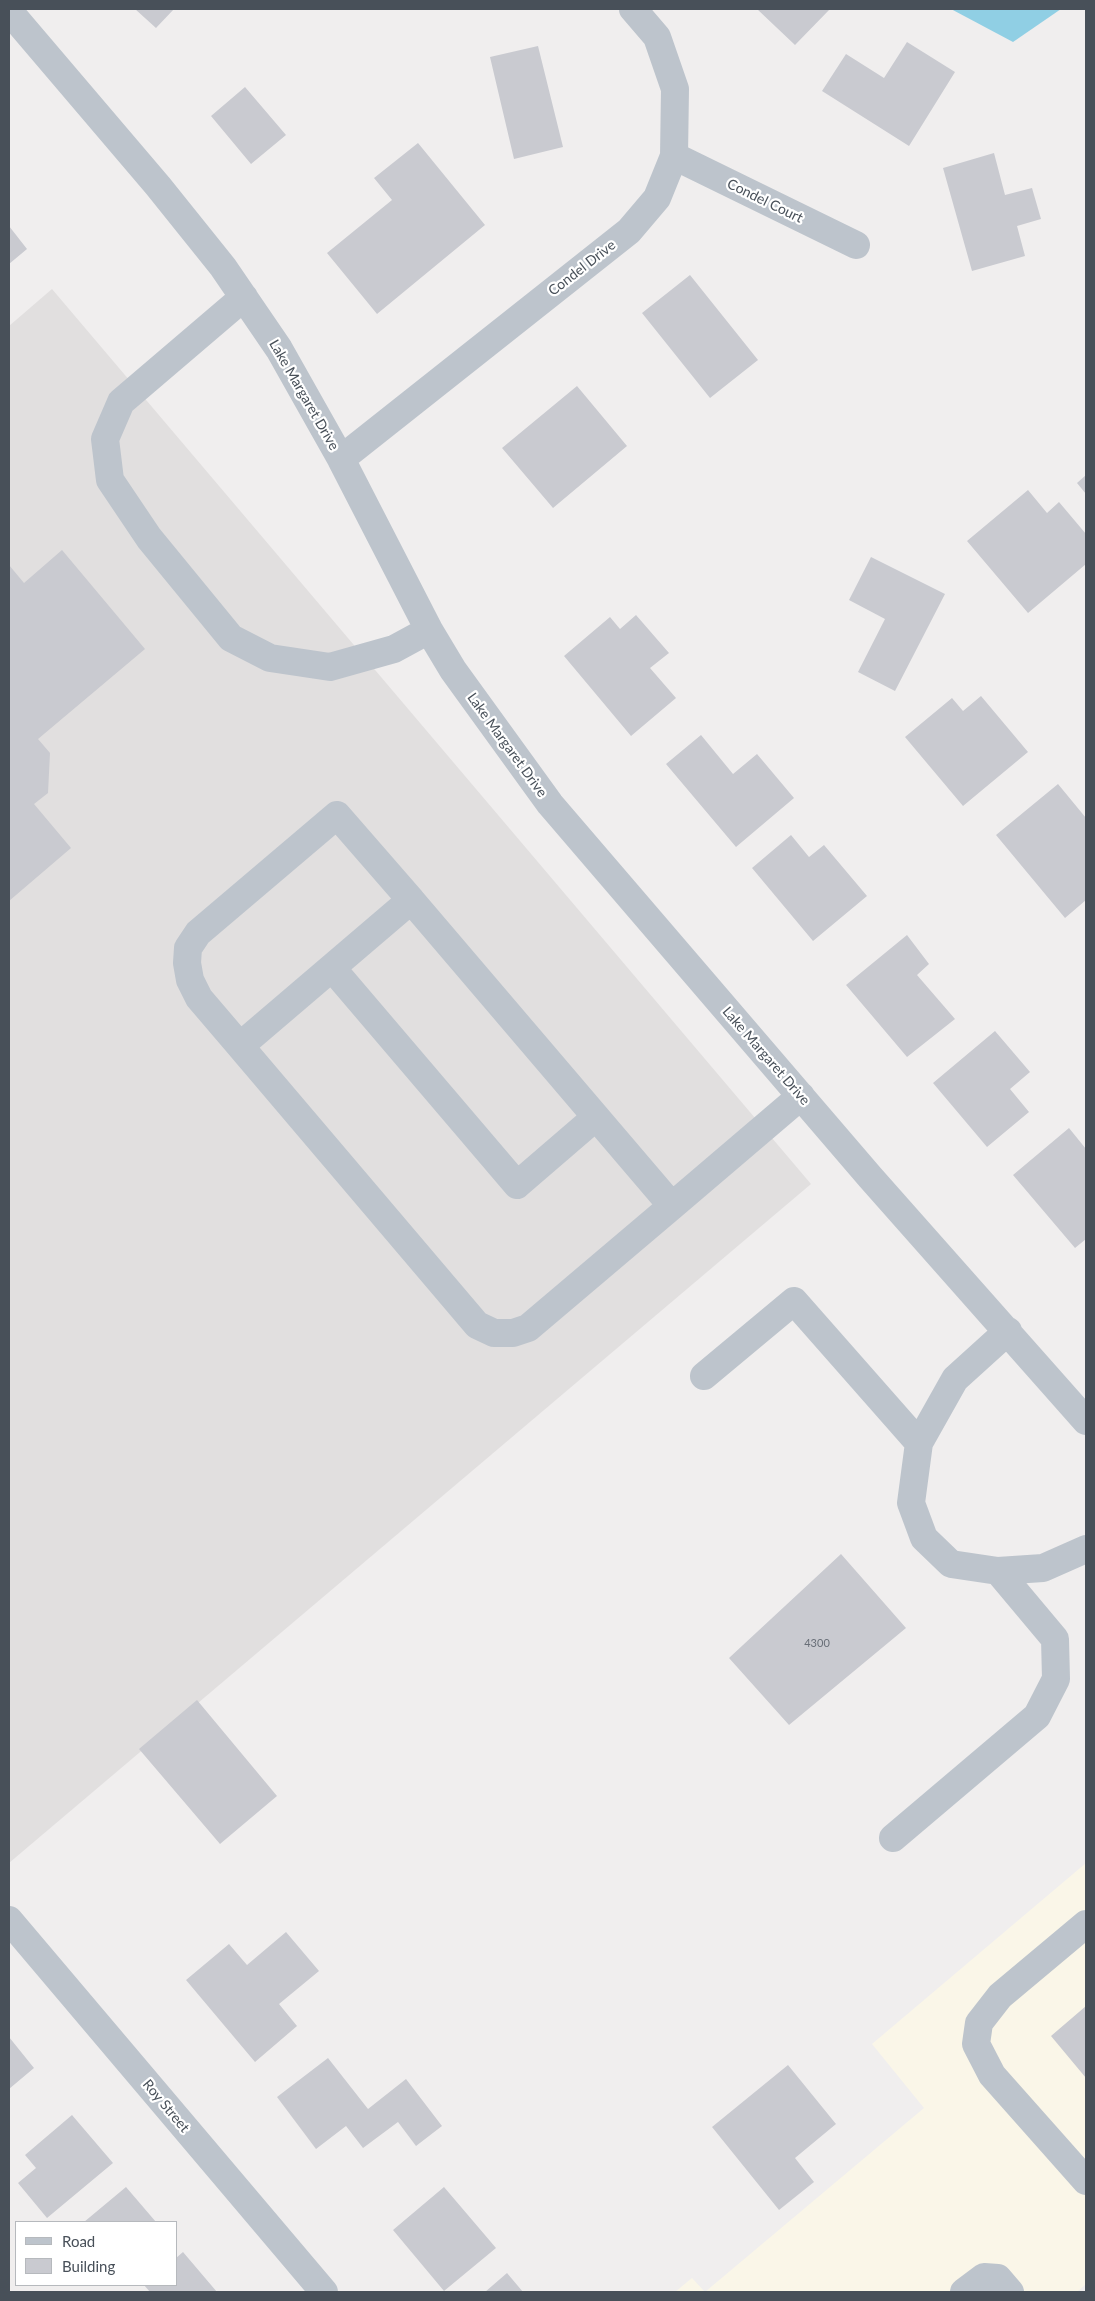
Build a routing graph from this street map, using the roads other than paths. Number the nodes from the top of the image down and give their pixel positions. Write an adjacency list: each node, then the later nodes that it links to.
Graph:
1 (633, 9): 3 (street, Condel Drive)
2 (9, 11): 5 (street, Lake Margaret Drive)
3 (674, 156): 4 (street, Condel Court); 6 (street, Condel Drive)
4 (856, 246)
5 (244, 297): 6 (street, Lake Margaret Drive); 7 (street)
6 (341, 459): 7 (street, Lake Margaret Drive)
7 (429, 630): 11 (street, Lake Margaret Drive)
8 (411, 900): 9 (street); 10 (street); 12 (street)
9 (332, 968): 10 (street); 12 (street)
10 (240, 1046): 13 (street)
11 (801, 1096): 13 (street); 14 (street, Lake Margaret Drive)
12 (596, 1117): 13 (street)
13 (672, 1206)
14 (1008, 1331): 16 (street, Lake Margaret Drive); 17 (street)
15 (704, 1376): 17 (street)
16 (1086, 1422)
17 (920, 1443): 19 (street)
18 (1086, 1549): 19 (street)
19 (998, 1571): 20 (street)
20 (894, 1838)
21 (9, 1920): 24 (street, Roy Street)
22 (1086, 1924): 23 (street)
23 (1086, 2181)
24 (324, 2292)
25 (964, 2292): 26 (street)
26 (1010, 2292)

